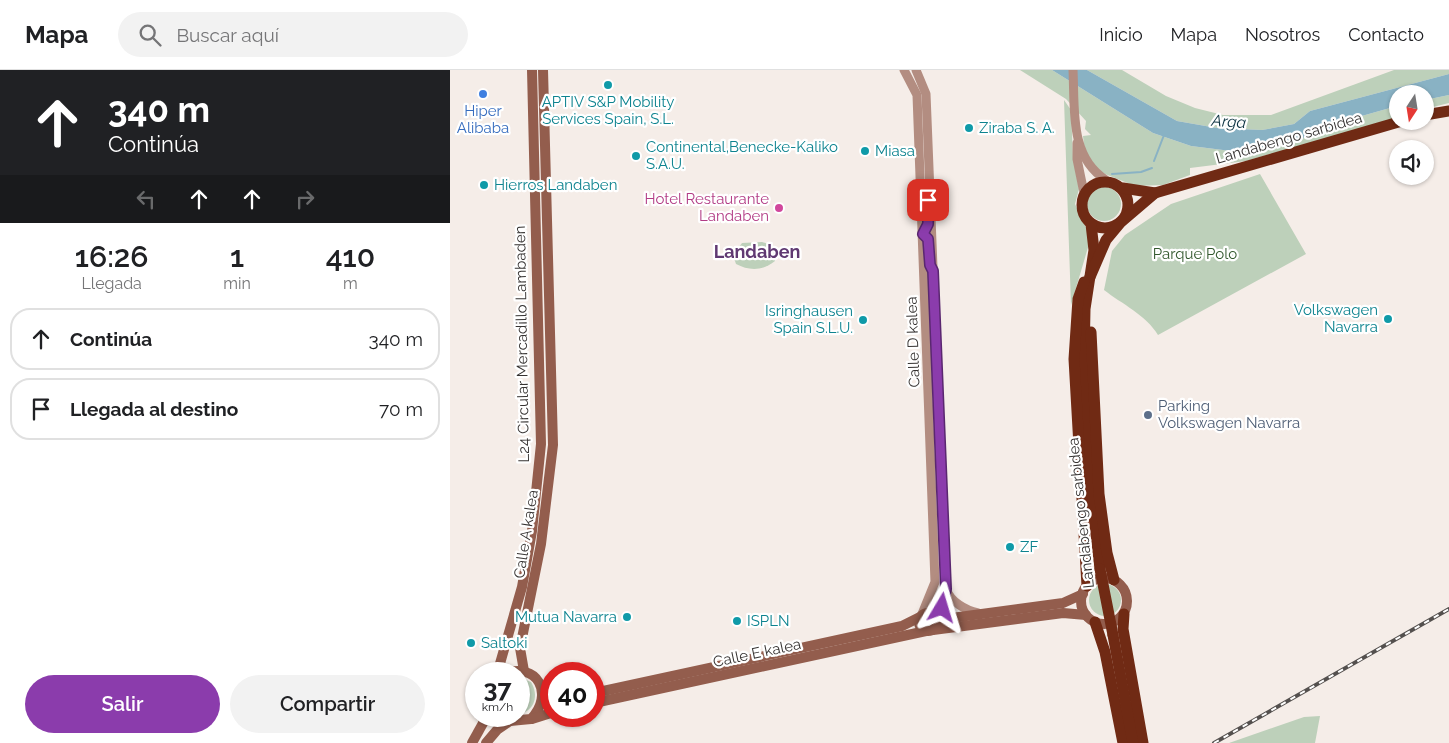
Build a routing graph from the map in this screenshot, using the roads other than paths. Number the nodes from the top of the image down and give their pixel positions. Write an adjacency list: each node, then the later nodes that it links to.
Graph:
1 (532, 70): 18 (main road, L24 Circular Mercadillo Lambaden)
2 (543, 70): 21 (main road, Calle A kalea)
3 (904, 70): 17 (street, Calle D kalea)
4 (916, 70): 14 (street, Calle D kalea)
5 (1073, 70): 9 (street)
6 (1449, 111): 7 (highway)
7 (1434, 114)
8 (1389, 125): 13 (highway, Landabengo sarbidea)
9 (1077, 137): 10 (street); 12 (street)
10 (1106, 180): 11 (highway, Landabengo sarbidea); 12 (highway)
11 (1123, 188): 13 (highway, Landabengo sarbidea); 15 (highway, Landabengo sarbidea)
12 (1084, 193): 16 (highway, Landabengo sarbidea)
13 (1155, 193): 15 (highway, Landabengo sarbidea)
14 (930, 194): 17 (street); 20 (street, Calle D kalea)
15 (1121, 222): 16 (highway); 19 (highway, Landabengo sarbidea)
16 (1091, 224): 19 (highway, Landabengo sarbidea)
17 (923, 234): 20 (street); 28 (street, Calle D kalea)
18 (537, 245): 21 (main road); 22 (main road, L24 Circular Mercadillo Lambaden)
19 (1094, 262): 23 (highway); 25 (highway); 43 (highway, Landabengo sarbidea, bridge)
20 (933, 271): 24 (street, Calle D kalea)
21 (550, 280): 22 (main road); 32 (main road, Calle A kalea)
22 (539, 319): 31 (main road, L24 Circular Mercadillo Lambaden)
23 (1114, 580): 25 (main road); 27 (main road)
24 (946, 589): 26 (street); 30 (street, Calle D kalea)
25 (1085, 590): 26 (main road, Calle E kalea); 29 (main road)
26 (984, 614): 30 (main road, Calle E kalea)
27 (1124, 614): 29 (main road); 44 (highway)
28 (921, 616): 30 (main road); 30 (main road); 33 (main road, Calle E kalea)
29 (1090, 619): 30 (main road, Calle E kalea); 42 (highway)
30 (933, 624): 34 (main road, Calle E kalea)
31 (500, 662)
32 (522, 662)
33 (605, 691)
34 (605, 700)
35 (540, 710): 37 (main road)
36 (540, 716): 37 (main road)
37 (531, 719)
38 (481, 727): 40 (main road)
39 (499, 727): 41 (main road)
40 (472, 743)
41 (486, 743)
42 (1123, 743)
43 (1133, 743)
44 (1143, 743)

